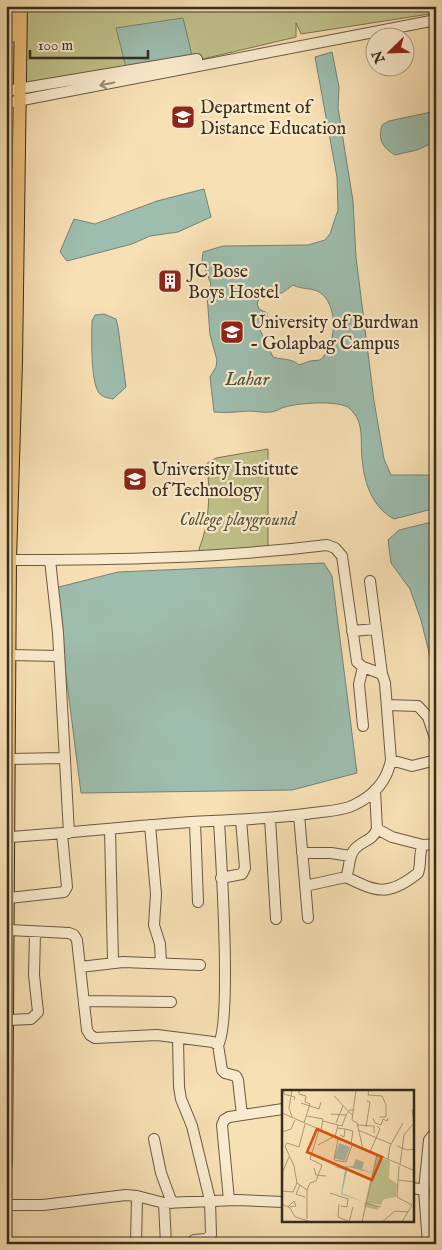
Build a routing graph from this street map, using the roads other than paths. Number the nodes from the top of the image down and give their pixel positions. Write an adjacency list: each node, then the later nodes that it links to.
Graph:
1 (11, 6): 4 (main road)
2 (20, 6): 4 (main road)
3 (436, 20): 4 (street)
4 (16, 96): 5 (main road); 6 (main road)
5 (8, 218): 6 (main road)
6 (10, 363): 7 (main road); 8 (main road)
7 (6, 388)
8 (10, 560): 9 (street); 13 (main road)
9 (50, 560): 12 (street); 14 (street)
10 (370, 581): 11 (street)
11 (376, 629): 12 (street); 16 (street)
12 (352, 631): 15 (street)
13 (10, 655): 14 (street); 22 (main road)
14 (58, 656): 21 (street)
15 (363, 667): 16 (street); 18 (street)
16 (382, 674): 17 (street)
17 (387, 705): 19 (street); 23 (street)
18 (363, 726)
19 (433, 726): 20 (street)
20 (436, 741)
21 (64, 758): 22 (street); 34 (street)
22 (10, 759): 35 (main road)
23 (391, 760): 24 (street); 25 (street)
24 (436, 760)
25 (375, 790): 26 (street); 33 (street)
26 (299, 815): 27 (street); 38 (street)
27 (270, 818): 28 (street); 47 (street)
28 (241, 820): 29 (street); 42 (street)
29 (219, 821): 30 (street); 42 (street)
30 (195, 822): 31 (street); 45 (street)
31 (150, 825): 32 (street); 51 (street)
32 (110, 829): 34 (street); 50 (street)
33 (377, 830): 37 (street); 39 (street)
34 (66, 833): 35 (street); 44 (street)
35 (10, 837): 40 (main road)
36 (436, 844): 37 (street)
37 (423, 845): 41 (street)
38 (302, 853): 39 (street); 43 (street)
39 (350, 856): 41 (street)
40 (8, 871): 44 (main road)
41 (346, 877): 43 (street)
42 (221, 878): 58 (street)
43 (305, 886): 46 (street)
44 (10, 898): 48 (main road)
45 (198, 902)
46 (308, 918)
47 (276, 919)
48 (9, 930): 49 (street); 56 (main road)
49 (35, 932): 53 (street); 56 (street)
50 (112, 962): 51 (street); 53 (street)
51 (161, 963): 52 (street)
52 (200, 965)
53 (80, 966): 54 (street)
54 (84, 1001): 55 (street); 57 (street)
55 (171, 1002)
56 (8, 1020): 63 (main road)
57 (178, 1039): 58 (street); 66 (street)
58 (218, 1045): 60 (street)
59 (282, 1109): 60 (street)
60 (242, 1115): 67 (street)
61 (436, 1136): 64 (street)
62 (154, 1139): 69 (street)
63 (6, 1164)
64 (419, 1189): 74 (street)
65 (137, 1196): 69 (street); 70 (street); 72 (street)
66 (210, 1200): 67 (street); 69 (street); 71 (street)
67 (229, 1200): 68 (street)
68 (282, 1202)
69 (168, 1203): 73 (street)
70 (6, 1205)
71 (194, 1240)
72 (136, 1244)
73 (166, 1244)
74 (428, 1244)

